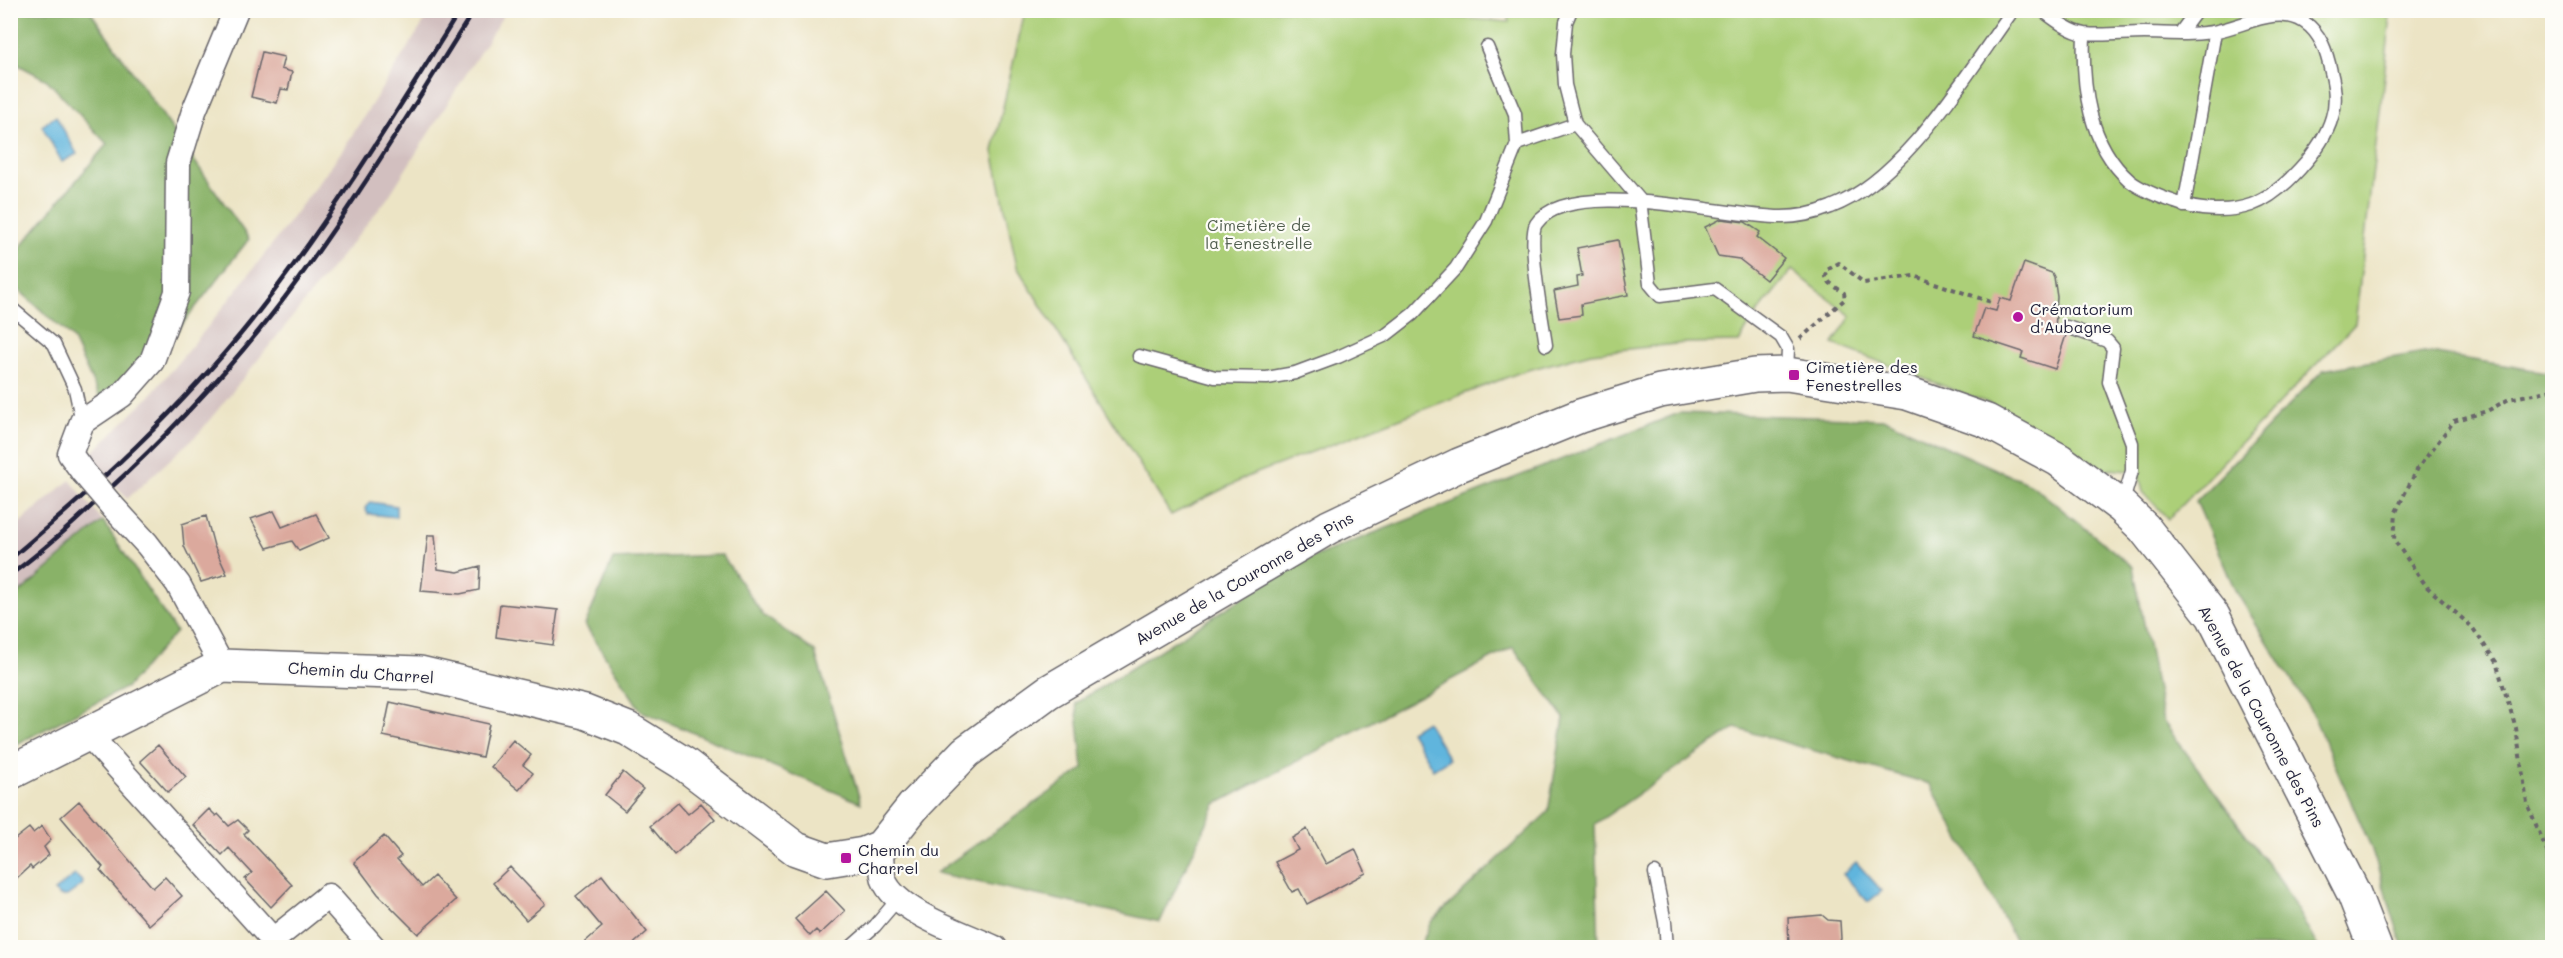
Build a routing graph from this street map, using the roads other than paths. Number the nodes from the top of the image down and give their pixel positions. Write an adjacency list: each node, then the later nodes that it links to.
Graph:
1 (237, 10): 19 (street)
2 (1571, 10): 10 (lane)
3 (2013, 10): 12 (lane)
4 (2042, 10): 8 (lane)
5 (2198, 10): 7 (lane)
6 (2215, 32): 7 (lane); 13 (lane); 13 (lane)
7 (2180, 33): 8 (lane)
8 (2084, 34): 13 (lane)
9 (1487, 47): 11 (lane)
10 (1575, 124): 11 (lane); 12 (lane)
11 (1517, 144): 17 (lane)
12 (1640, 200): 16 (lane); 18 (lane)
13 (2184, 206)
14 (10, 307): 19 (lane)
15 (2067, 327): 20 (lane)
16 (1546, 345)
17 (1139, 356)
18 (1787, 361): 20 (street, Avenue de la Couronne des Pins); 24 (street, Avenue de la Couronne des Pins)
19 (82, 422): 21 (street, bridge)
20 (2122, 507): 32 (street, Avenue de la Couronne des Pins)
21 (222, 666): 22 (street, Chemin du Charrel); 24 (street, Chemin du Charrel)
22 (88, 734): 23 (street, Chemin du Charrel); 27 (street)
23 (10, 773)
24 (881, 847): 26 (street)
25 (1655, 873): 31 (lane)
26 (898, 899): 29 (lane); 30 (street)
27 (273, 944): 28 (street)
28 (374, 948)
29 (850, 948)
30 (995, 948)
31 (1667, 948)
32 (2375, 948)

